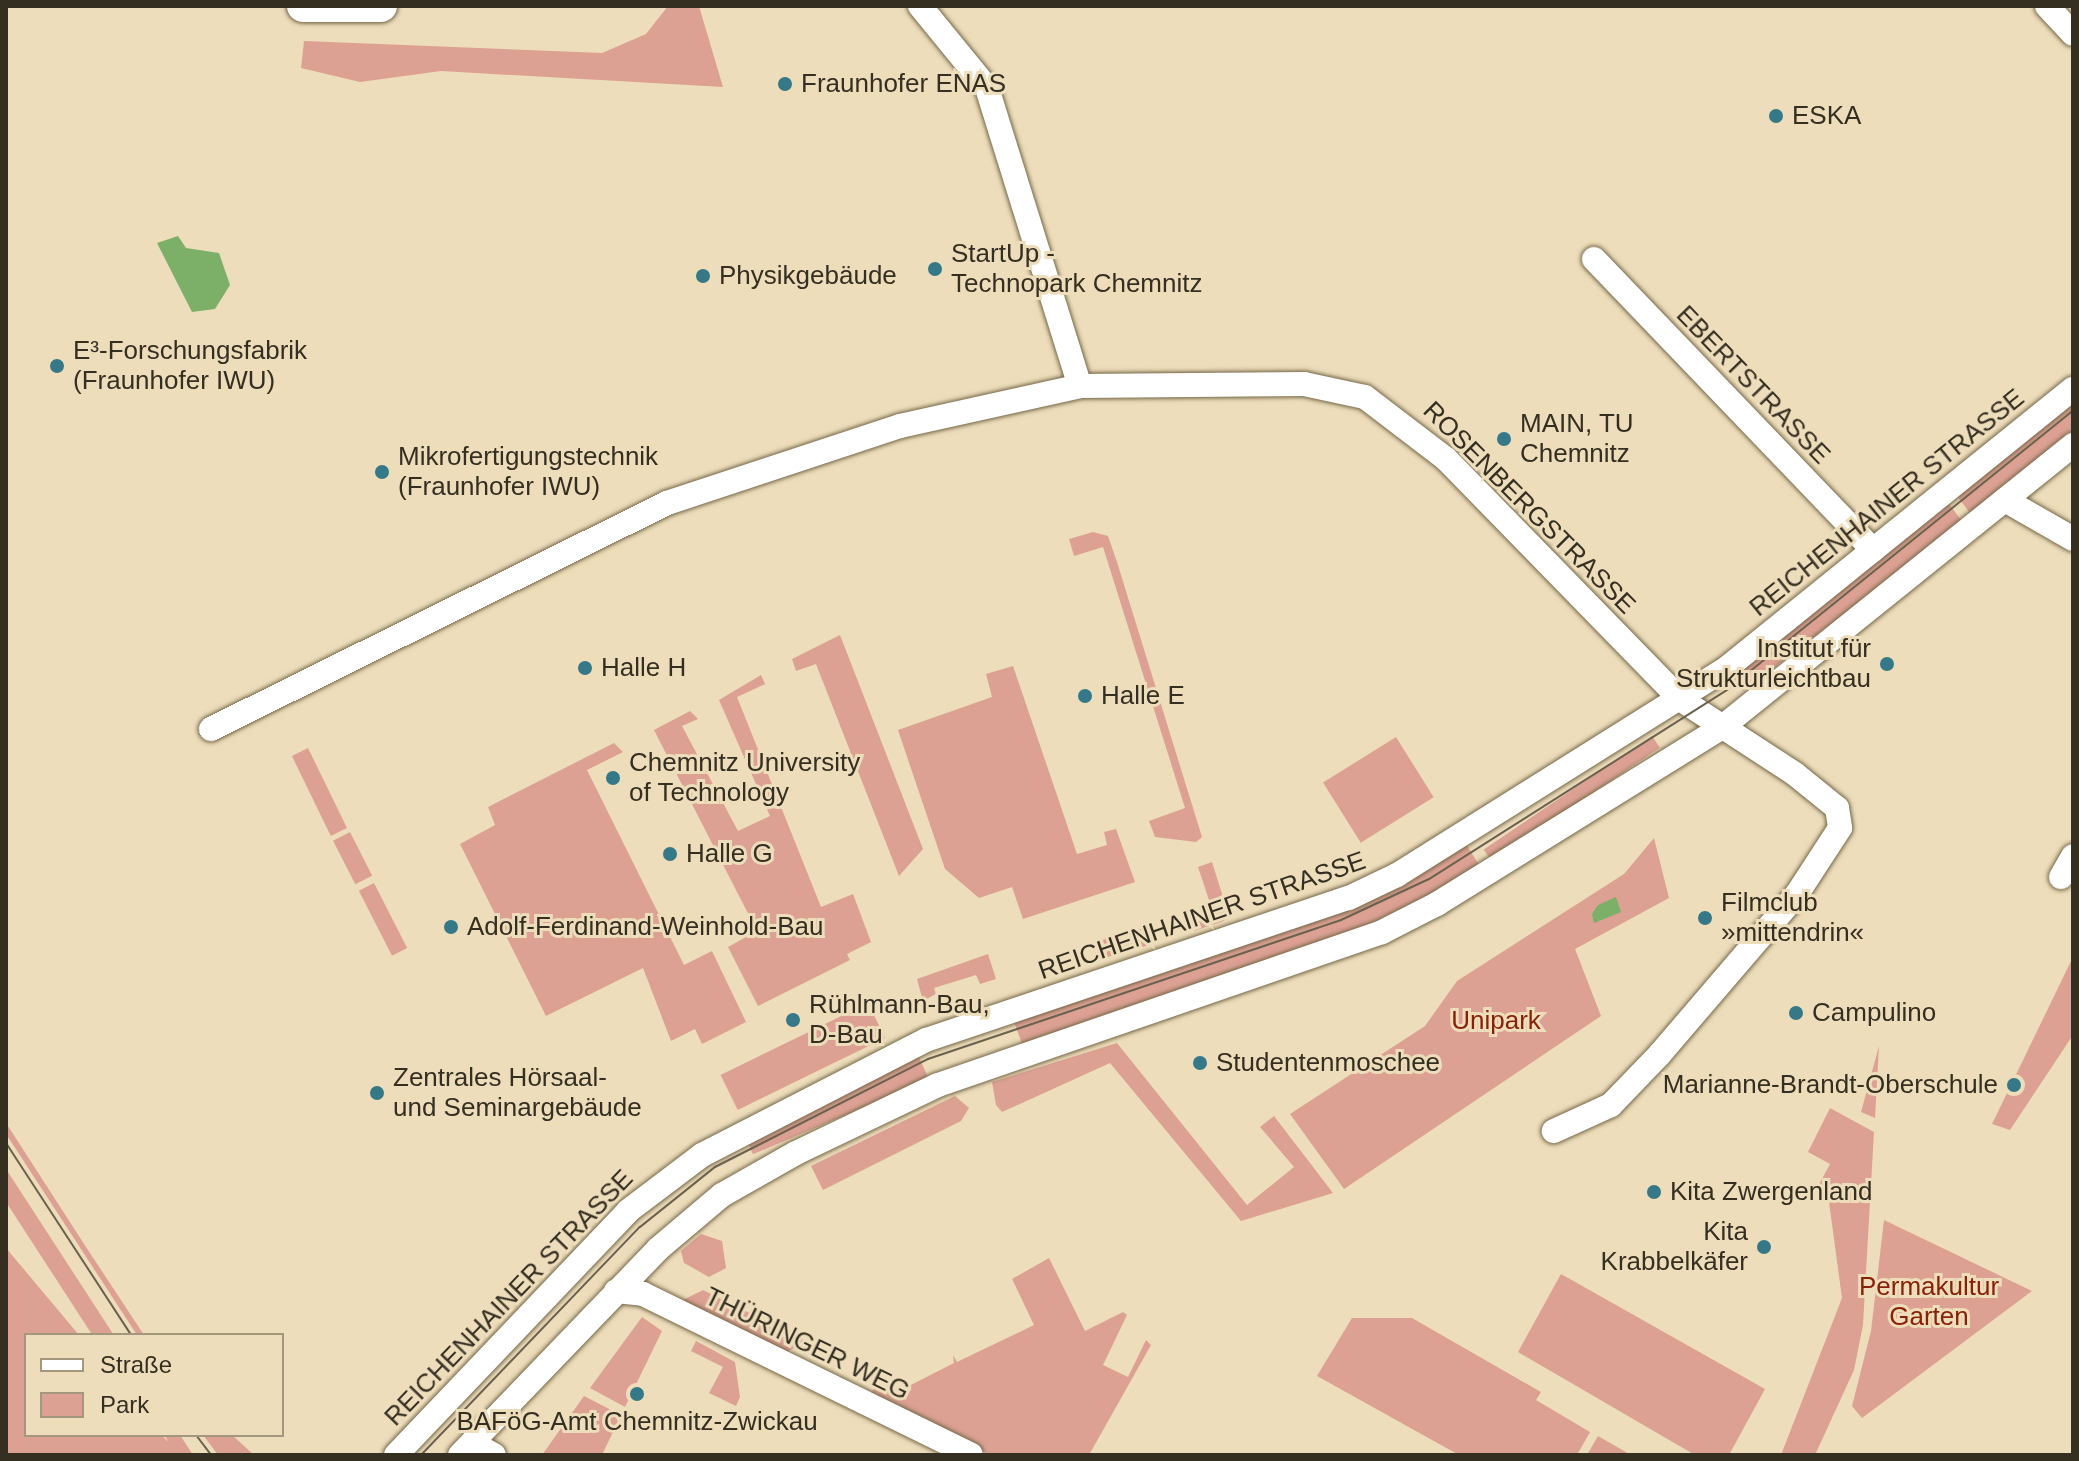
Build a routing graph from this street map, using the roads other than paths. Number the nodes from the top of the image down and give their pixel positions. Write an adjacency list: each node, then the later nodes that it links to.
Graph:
1 (303, 6): 2 (main road)
2 (381, 6)
3 (920, 6): 7 (street)
4 (2047, 6): 5 (street)
5 (2073, 34)
6 (1594, 259): 12 (street, EBERTSTRASSE)
7 (1080, 386): 13 (street, ROSENBERGSTRASSE); 15 (street, ROSENBERGSTRASSE)
8 (2073, 389): 12 (street, REICHENHAINER STRASSE)
9 (2073, 445): 10 (street)
10 (2005, 500): 11 (street); 14 (street)
11 (2073, 539)
12 (1873, 550): 13 (street, REICHENHAINER STRASSE)
13 (1680, 699): 14 (street, ROSENBERGSTRASSE); 19 (street, REICHENHAINER STRASSE)
14 (1721, 728): 16 (street); 17 (street)
15 (211, 729)
16 (1554, 1131)
17 (616, 1291): 18 (street); 21 (street, THÜRINGER WEG)
18 (466, 1449): 20 (street)
19 (396, 1455)
20 (494, 1455)
21 (971, 1455)

